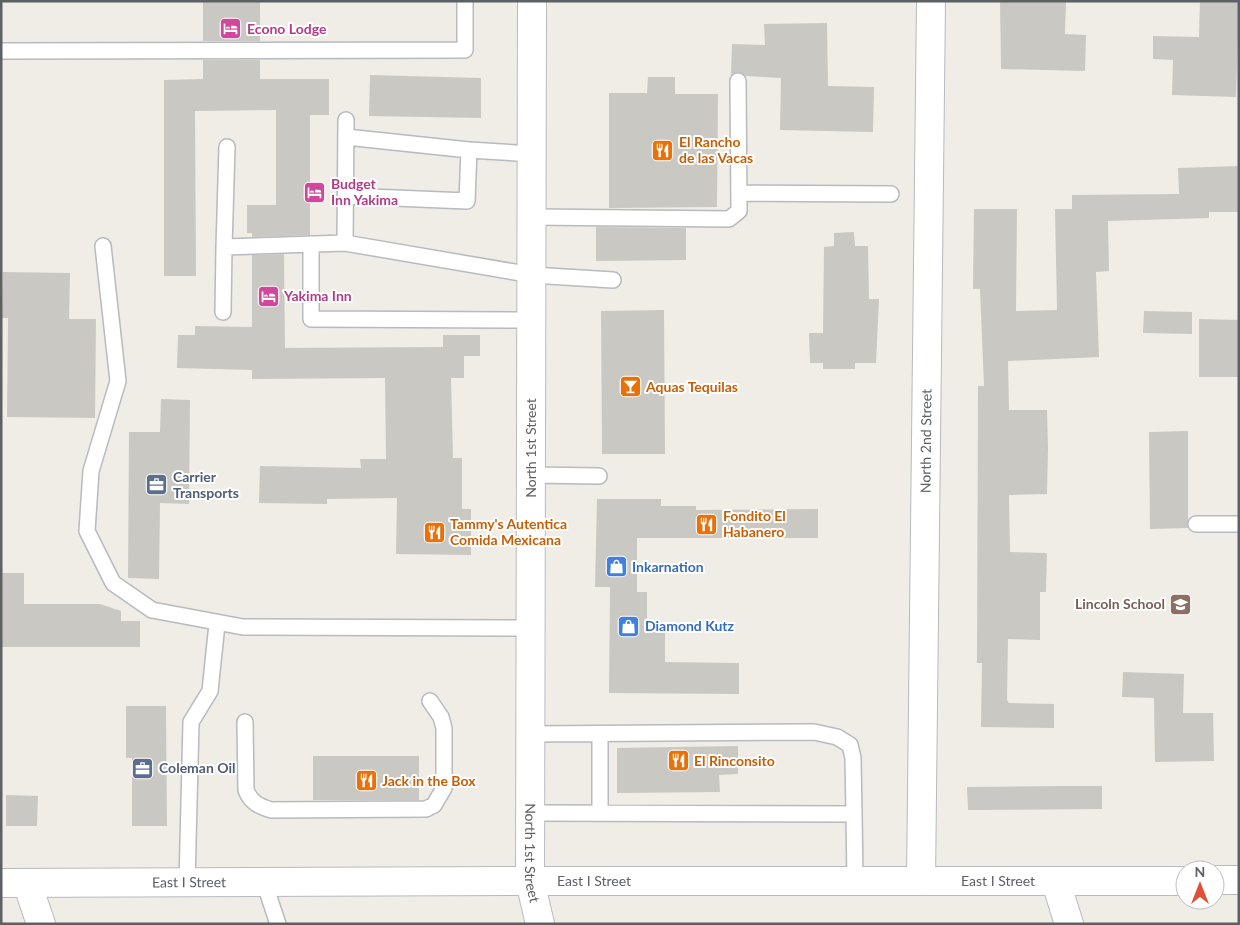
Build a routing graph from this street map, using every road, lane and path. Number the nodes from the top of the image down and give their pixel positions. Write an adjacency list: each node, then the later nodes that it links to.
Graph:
1 (465, 1): 4 (lane)
2 (532, 1): 10 (street, North 1st Street)
3 (931, 1): 40 (street, North 2nd Street)
4 (1, 51)
5 (738, 81): 11 (lane)
6 (346, 120): 7 (lane)
7 (346, 137): 9 (lane); 13 (lane)
8 (227, 147): 18 (lane)
9 (469, 150): 10 (lane); 13 (lane)
10 (532, 154): 14 (street, North 1st Street)
11 (739, 193): 12 (lane); 14 (lane)
12 (891, 194)
13 (346, 196): 15 (lane)
14 (532, 217): 19 (street, North 1st Street)
15 (345, 243): 16 (lane); 19 (lane)
16 (311, 244): 18 (lane); 22 (lane)
17 (103, 246): 27 (lane)
18 (224, 247): 21 (lane)
19 (532, 274): 20 (lane); 22 (street, North 1st Street)
20 (613, 280)
21 (223, 312)
22 (532, 320): 23 (street, North 1st Street)
23 (531, 475): 24 (lane); 28 (street, North 1st Street)
24 (599, 476)
25 (1196, 524): 26 (lane)
26 (1239, 524)
27 (217, 624): 28 (lane); 42 (lane)
28 (531, 628): 31 (street, North 1st Street)
29 (430, 701): 30 (lane)
30 (245, 722)
31 (530, 734): 32 (lane); 33 (street, North 1st Street)
32 (600, 734): 34 (lane); 35 (lane)
33 (530, 813): 34 (lane); 38 (street, North 1st Street)
34 (600, 813): 35 (lane)
35 (854, 814): 39 (lane)
36 (1225, 880): 37 (street)
37 (1239, 880)
38 (530, 881): 39 (street, East I Street); 43 (street, East I Street); 48 (street, North 1st Street)
39 (855, 881): 40 (street, East I Street)
40 (921, 881): 44 (street, East I Street)
41 (1175, 881): 44 (street, East I Street)
42 (187, 882): 43 (street, East I Street); 45 (street, East I Street)
43 (264, 882): 47 (lane)
44 (1056, 882): 49 (street)
45 (14, 883): 46 (street)
46 (40, 924)
47 (278, 924)
48 (540, 924)
49 (1069, 924)

